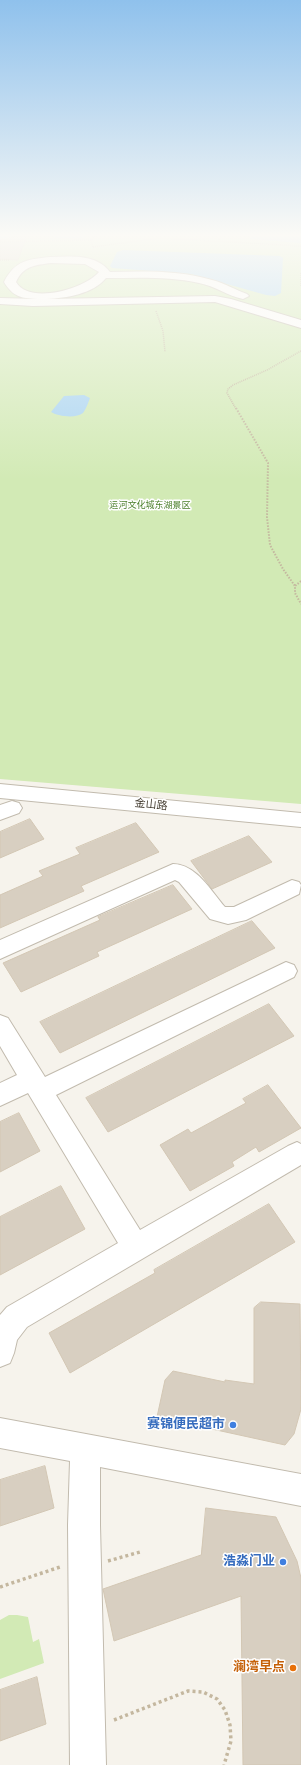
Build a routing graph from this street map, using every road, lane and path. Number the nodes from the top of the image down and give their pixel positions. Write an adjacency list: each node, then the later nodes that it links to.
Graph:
1 (158, 315): 4 (path)
2 (279, 315): 3 (street)
3 (301, 324)
4 (165, 352)
5 (301, 352): 7 (path)
6 (301, 581): 7 (path)
7 (295, 586): 8 (path)
8 (301, 604)
9 (0, 791): 10 (street, 金山路)
10 (301, 820)
11 (292, 888): 12 (street)
12 (0, 950)
13 (286, 970): 15 (street)
14 (0, 1025): 15 (street)
15 (37, 1085): 16 (street); 18 (street)
16 (0, 1095)
17 (297, 1154): 18 (street)
18 (136, 1248): 19 (street)
19 (9, 1322): 20 (street)
20 (0, 1353)
21 (0, 1433): 22 (street)
22 (85, 1449): 23 (street); 25 (street)
23 (301, 1490)
24 (140, 1552): 25 (path)
25 (85, 1564): 26 (path); 27 (street)
26 (0, 1587)
27 (87, 1724): 28 (street); 29 (path)
28 (88, 1765)
29 (224, 1765)

